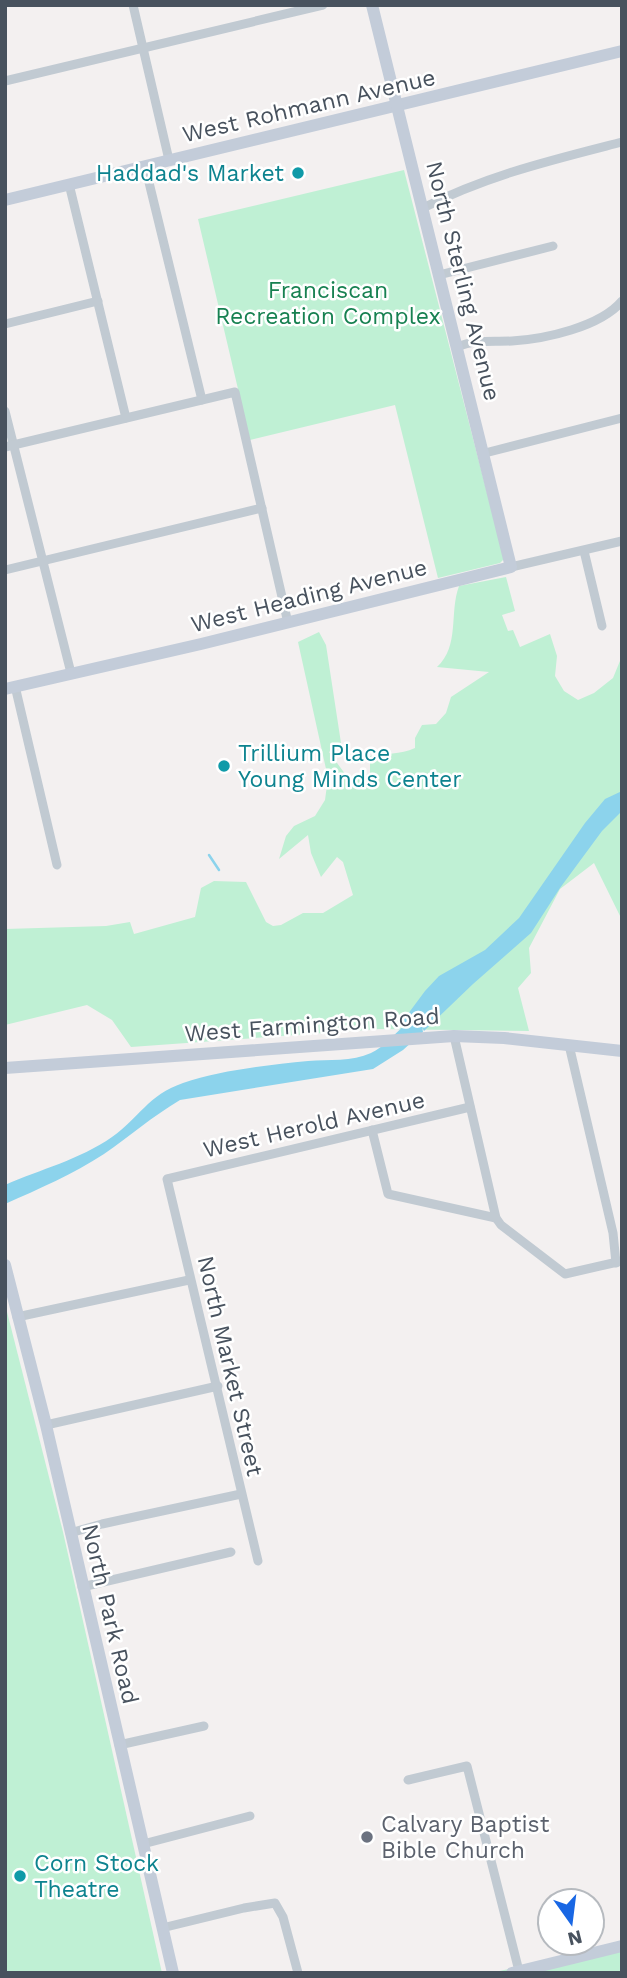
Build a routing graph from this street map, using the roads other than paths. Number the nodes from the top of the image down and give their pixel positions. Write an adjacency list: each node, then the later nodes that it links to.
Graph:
1 (133, 5): 4 (street)
2 (323, 5): 4 (street)
3 (372, 5): 7 (street, North Sterling Avenue)
4 (144, 48): 6 (street); 9 (street)
5 (622, 51): 7 (street, West Rohmann Avenue)
6 (5, 81)
7 (398, 107): 9 (street, West Rohmann Avenue); 13 (street, North Sterling Avenue)
8 (622, 142): 13 (street)
9 (169, 160): 10 (street, West Rohmann Avenue)
10 (145, 166): 11 (street, West Rohmann Avenue); 20 (street)
11 (69, 184): 12 (street, West Rohmann Avenue); 17 (street)
12 (5, 200)
13 (423, 208): 15 (street, North Sterling Avenue)
14 (554, 246): 15 (street)
15 (439, 275): 19 (street, North Sterling Avenue)
16 (622, 301): 19 (street)
17 (97, 302): 18 (street); 22 (street)
18 (5, 324)
19 (458, 347): 25 (street, North Sterling Avenue)
20 (202, 400): 22 (street); 26 (street)
21 (5, 411): 24 (street)
22 (126, 418): 24 (street)
23 (622, 418): 25 (street)
24 (10, 446): 29 (street)
25 (485, 453): 30 (street, North Sterling Avenue)
26 (261, 508): 29 (street); 32 (street)
27 (622, 541): 28 (street, West Heading Avenue)
28 (584, 551): 30 (street, West Heading Avenue); 33 (street)
29 (43, 560): 31 (street); 34 (street)
30 (511, 567): 32 (street, West Heading Avenue)
31 (5, 569)
32 (288, 623): 34 (street, West Heading Avenue)
33 (602, 626)
34 (71, 673): 35 (street, West Heading Avenue)
35 (10, 687): 36 (street)
36 (57, 865)
37 (454, 1036): 38 (street, West Farmington Road); 40 (street, West Farmington Road); 41 (street)
38 (569, 1045): 39 (street, West Farmington Road); 45 (street)
39 (622, 1051)
40 (5, 1070)
41 (470, 1107): 42 (street, West Herold Avenue); 44 (street)
42 (372, 1130): 43 (street, West Herold Avenue); 44 (street)
43 (167, 1180): 47 (street, North Market Street)
44 (496, 1218): 45 (street)
45 (619, 1262)
46 (5, 1265): 48 (street, North Park Road)
47 (190, 1280): 48 (street); 49 (street, North Market Street)
48 (17, 1317): 50 (street, North Park Road)
49 (218, 1386): 50 (street); 51 (street, North Market Street)
50 (46, 1425): 52 (street, North Park Road)
51 (241, 1494): 52 (street); 54 (street, North Market Street)
52 (70, 1533): 55 (street, North Park Road)
53 (231, 1552): 55 (street)
54 (258, 1561)
55 (82, 1587): 57 (street, North Park Road)
56 (204, 1726): 57 (street)
57 (119, 1745): 60 (street, North Park Road)
58 (408, 1780): 63 (street)
59 (250, 1816): 60 (street)
60 (143, 1844): 61 (street, North Park Road)
61 (162, 1928): 64 (street, North Park Road); 65 (street)
62 (622, 1946): 63 (street)
63 (515, 1972)
64 (173, 1973)
65 (298, 1973)

